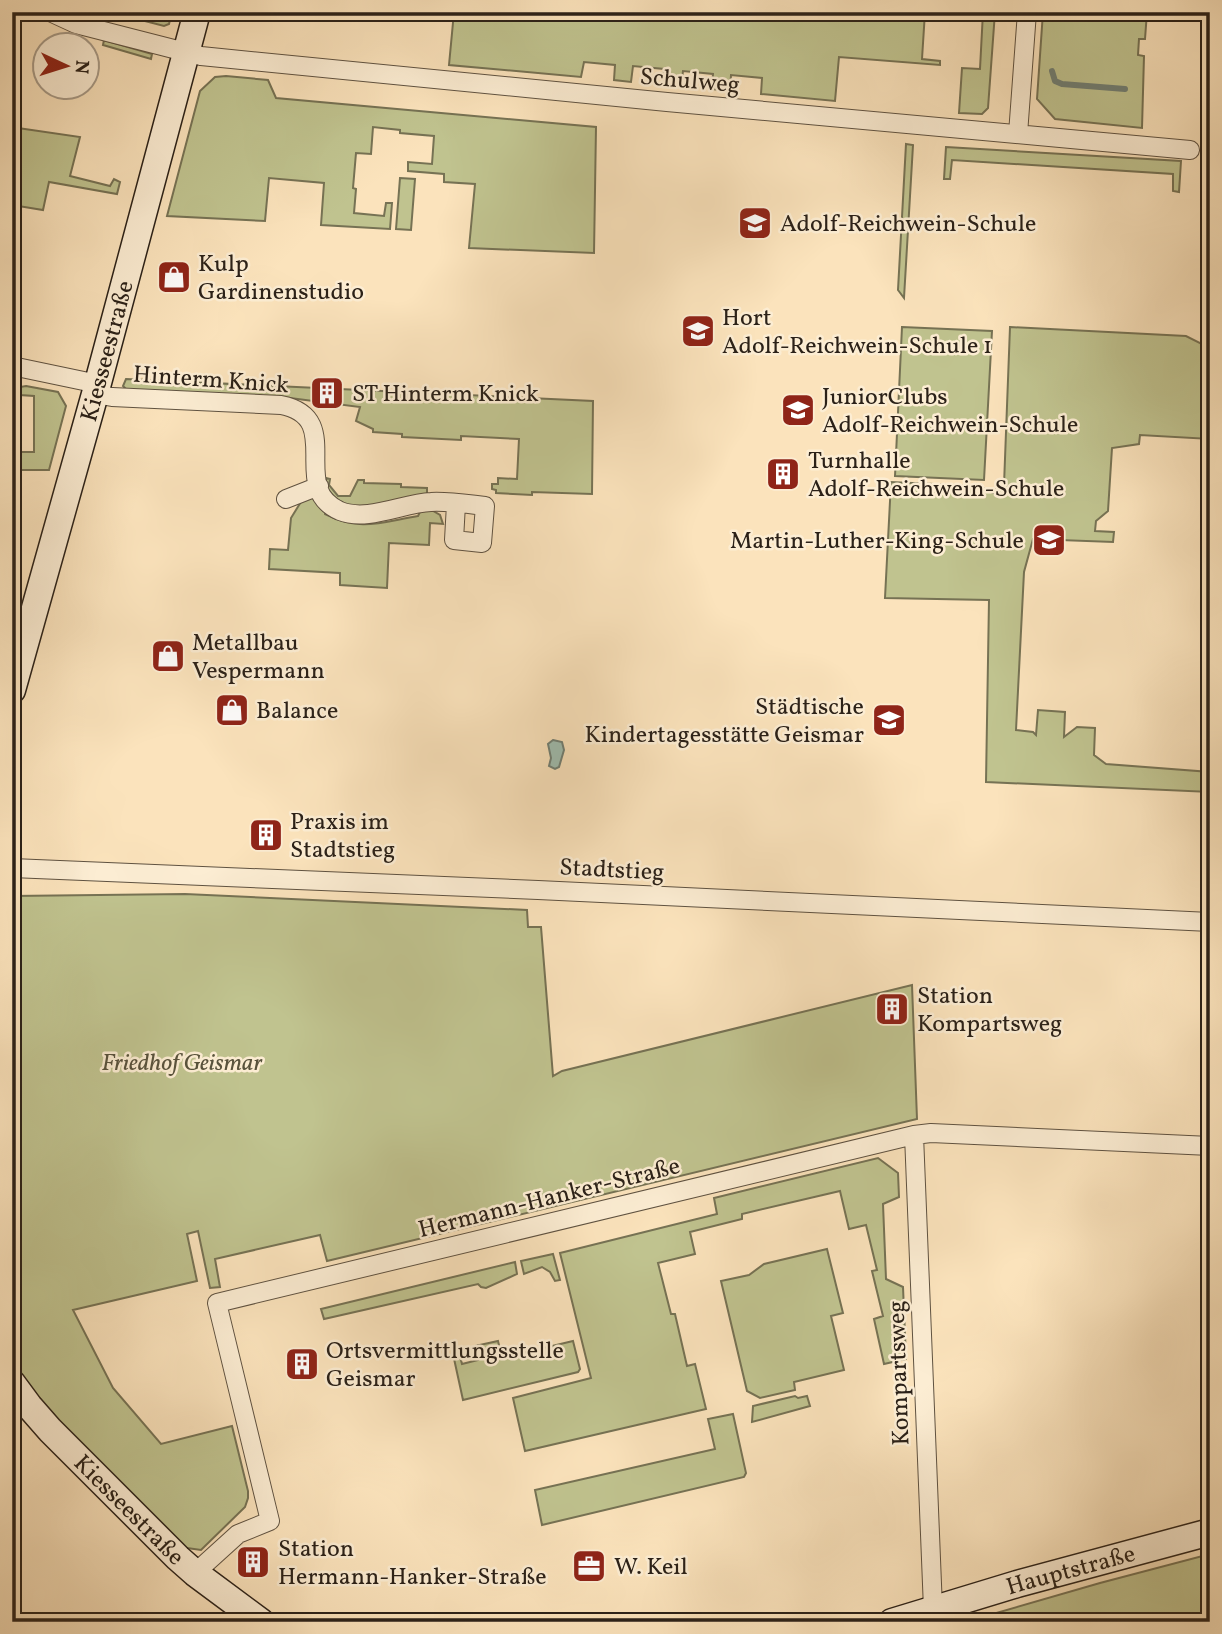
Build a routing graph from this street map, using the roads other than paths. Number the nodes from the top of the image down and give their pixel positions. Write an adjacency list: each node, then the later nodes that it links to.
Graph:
1 (50, 12): 4 (street, Schulweg)
2 (197, 12): 4 (street, Kiesseestraße)
3 (1027, 12): 5 (street)
4 (186, 52): 5 (street, Schulweg); 8 (street, Kiesseestraße)
5 (1018, 134): 6 (street, Schulweg)
6 (1190, 150)
7 (12, 366): 8 (street, Hinterm Knick)
8 (97, 389): 9 (street, Hinterm Knick); 12 (street, Kiesseestraße)
9 (319, 486): 10 (street); 11 (street)
10 (286, 499)
11 (456, 504)
12 (12, 690)
13 (12, 868): 14 (street, Stadtstieg)
14 (1210, 922)
15 (914, 1135): 16 (street, Hermann-Hanker-Straße); 19 (street, Hermann-Hanker-Straße); 20 (street, Kompartsweg)
16 (1210, 1146)
17 (12, 1383): 19 (street, Kiesseestraße)
18 (1210, 1532): 20 (street, Hauptstraße)
19 (195, 1573): 21 (street, Kiesseestraße)
20 (933, 1609): 22 (street, Hauptstraße)
21 (261, 1622)
22 (892, 1622)

